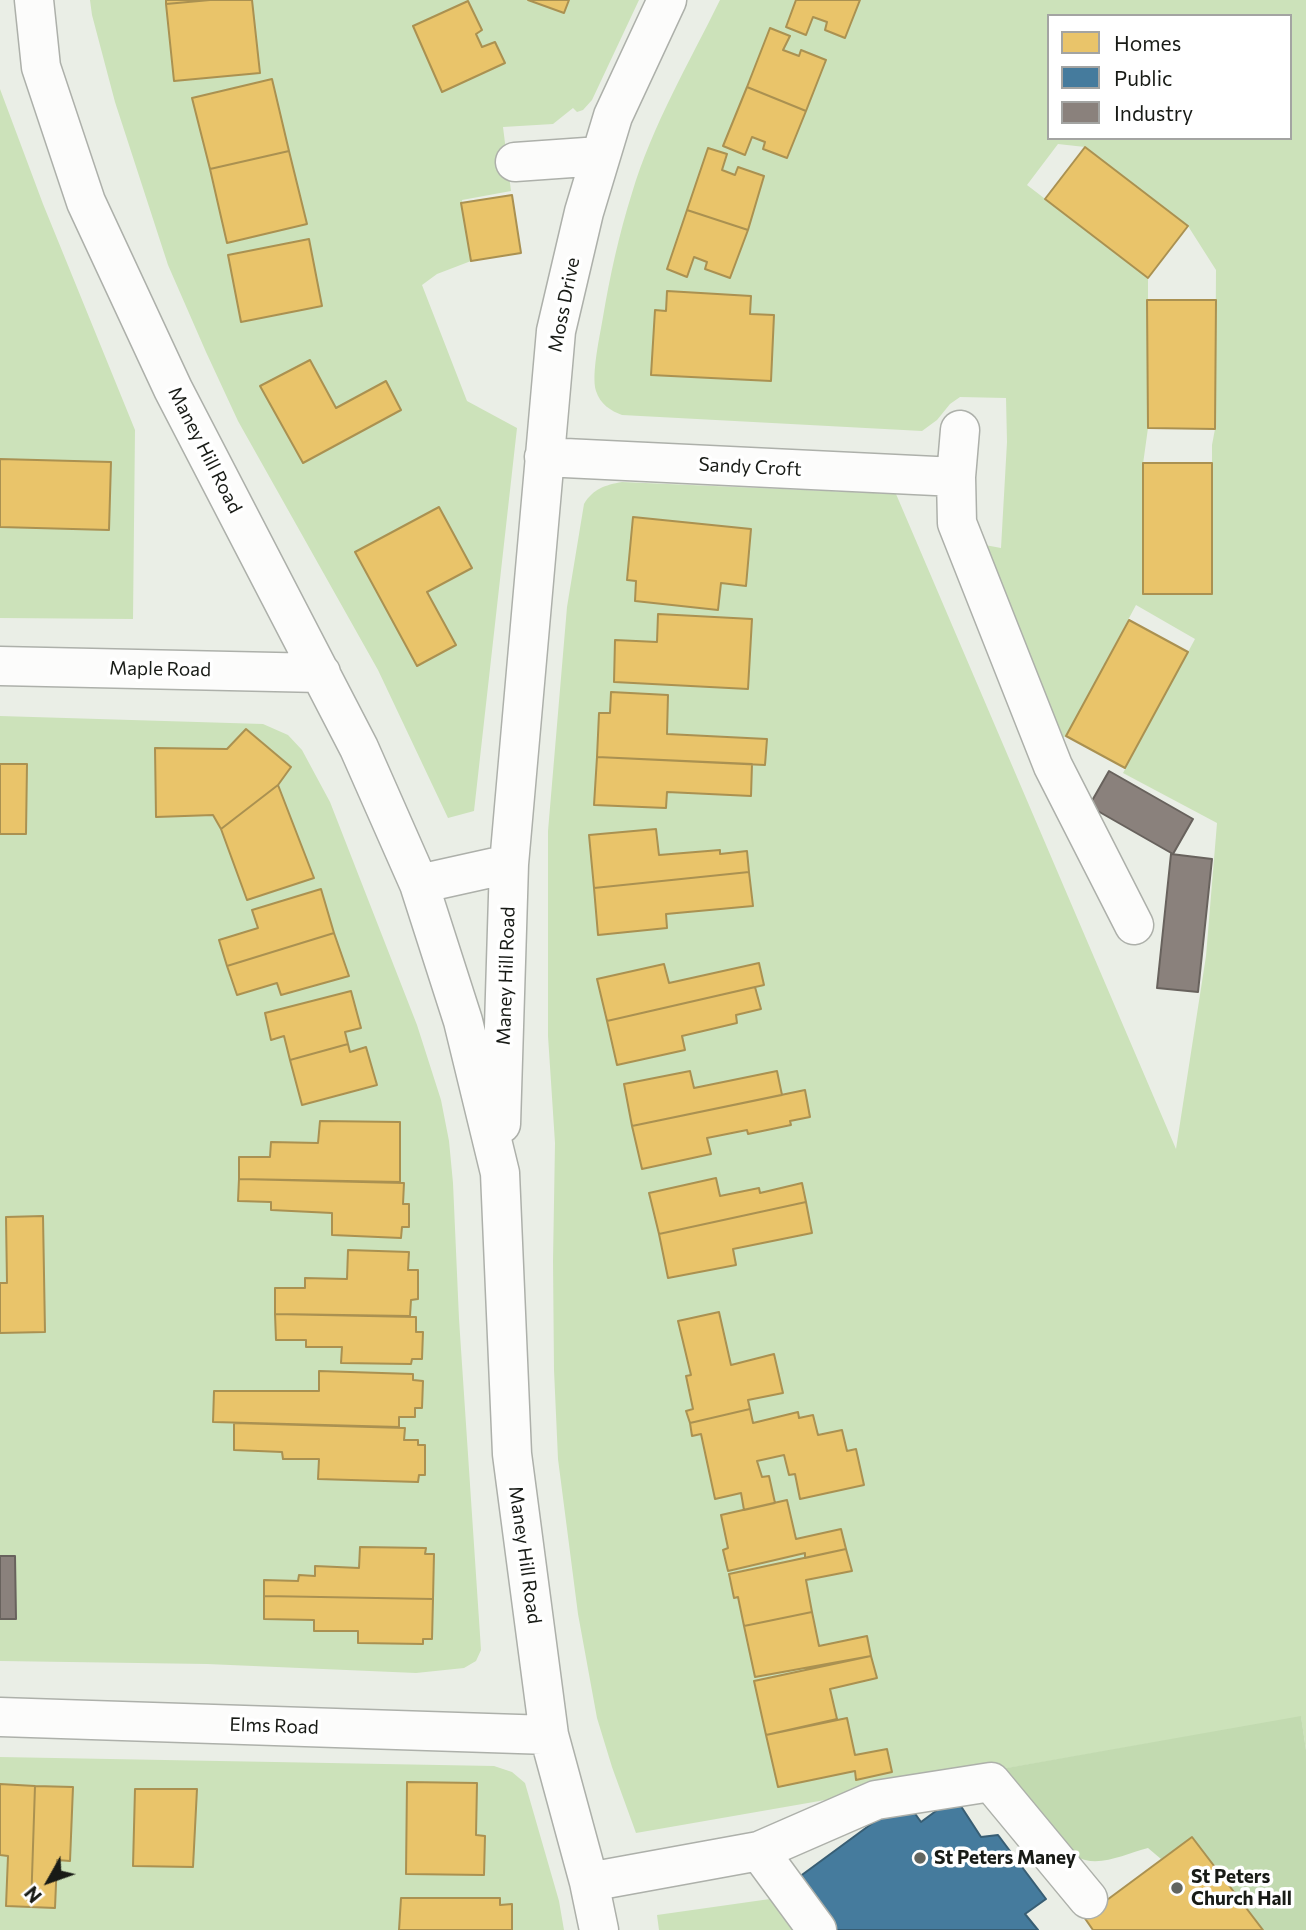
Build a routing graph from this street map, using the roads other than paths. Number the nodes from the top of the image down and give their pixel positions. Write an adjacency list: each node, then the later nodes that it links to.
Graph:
1 (34, 0): 9 (street, Maney Hill Road)
2 (667, 0): 3 (street, Moss Drive)
3 (600, 156): 4 (street); 6 (street, Moss Drive)
4 (515, 162)
5 (960, 430): 7 (street)
6 (544, 457): 7 (street, Sandy Croft); 10 (street, Maney Hill Road)
7 (956, 477): 12 (street)
8 (0, 666): 9 (street, Maple Road)
9 (321, 673): 11 (street, Maney Hill Road)
10 (509, 864): 11 (street); 13 (street, Maney Hill Road)
11 (419, 884): 13 (street, Maney Hill Road)
12 (1134, 925)
13 (500, 1173): 15 (street, Maney Hill Road)
14 (0, 1717): 15 (street, Elms Road)
15 (549, 1735): 17 (street, Maney Hill Road)
16 (759, 1852): 17 (street); 18 (street); 20 (street)
17 (589, 1882): 19 (street, Maney Hill Road)
18 (1088, 1899)
19 (599, 1930)
20 (817, 1930)

